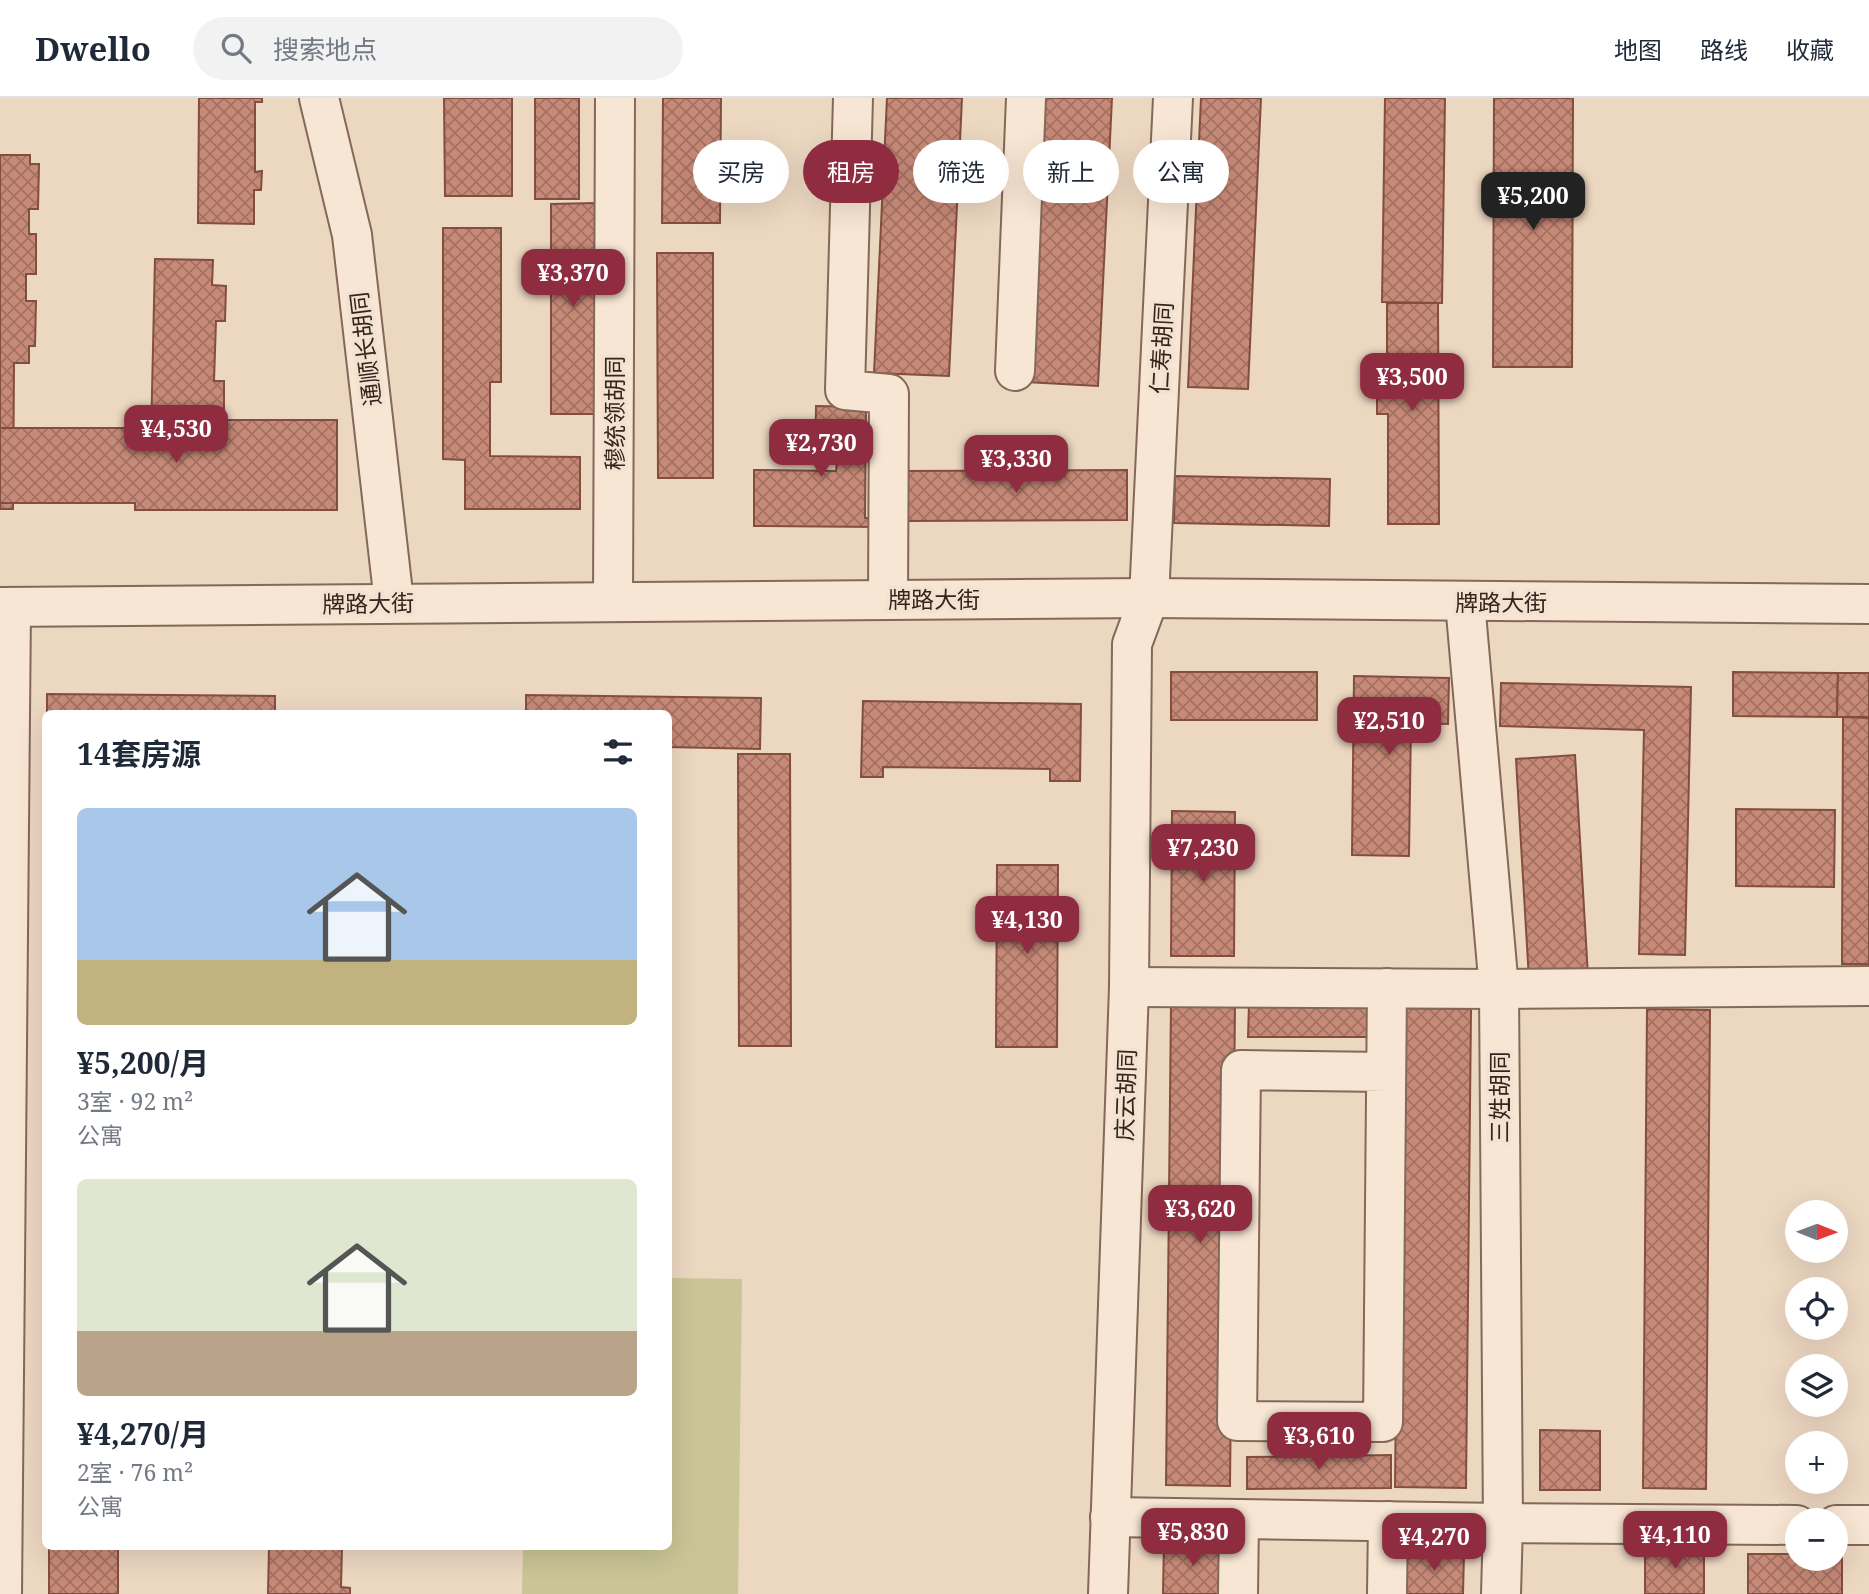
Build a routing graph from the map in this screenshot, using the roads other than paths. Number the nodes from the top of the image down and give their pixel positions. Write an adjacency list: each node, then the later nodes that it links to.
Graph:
1 (319, 98): 11 (street, 通顺长胡同)
2 (615, 98): 9 (street, 穆统领胡同)
3 (853, 98): 8 (street)
4 (1026, 98): 6 (street)
5 (1173, 98): 7 (street, 仁寿胡同)
6 (1015, 370)
7 (1149, 598): 8 (street, 牌路大街); 10 (street, 牌路大街); 15 (street, 庆云胡同)
8 (888, 600): 9 (street, 牌路大街)
9 (613, 601): 11 (street, 牌路大街)
10 (1465, 602): 12 (street, 牌路大街); 17 (street, 三姓胡同)
11 (394, 603): 13 (street, 牌路大街)
12 (1869, 604)
13 (5, 607): 19 (street)
14 (1869, 986): 17 (street)
15 (1129, 987): 16 (street); 20 (street, 庆云胡同)
16 (1387, 988): 17 (street); 18 (street)
17 (1499, 989): 23 (street, 三姓胡同)
18 (1386, 1072): 18 (street)
19 (2, 1427): 27 (street)
20 (1110, 1517): 21 (street); 28 (street, 庆云胡同)
21 (1239, 1519): 22 (street); 29 (street)
22 (1388, 1521): 23 (street); 30 (street)
23 (1503, 1523): 24 (street); 31 (street, 三姓胡同)
24 (1785, 1525)
25 (1848, 1525): 26 (street)
26 (1869, 1525)
27 (2, 1594)
28 (1108, 1594)
29 (1238, 1594)
30 (1387, 1594)
31 (1501, 1594)

